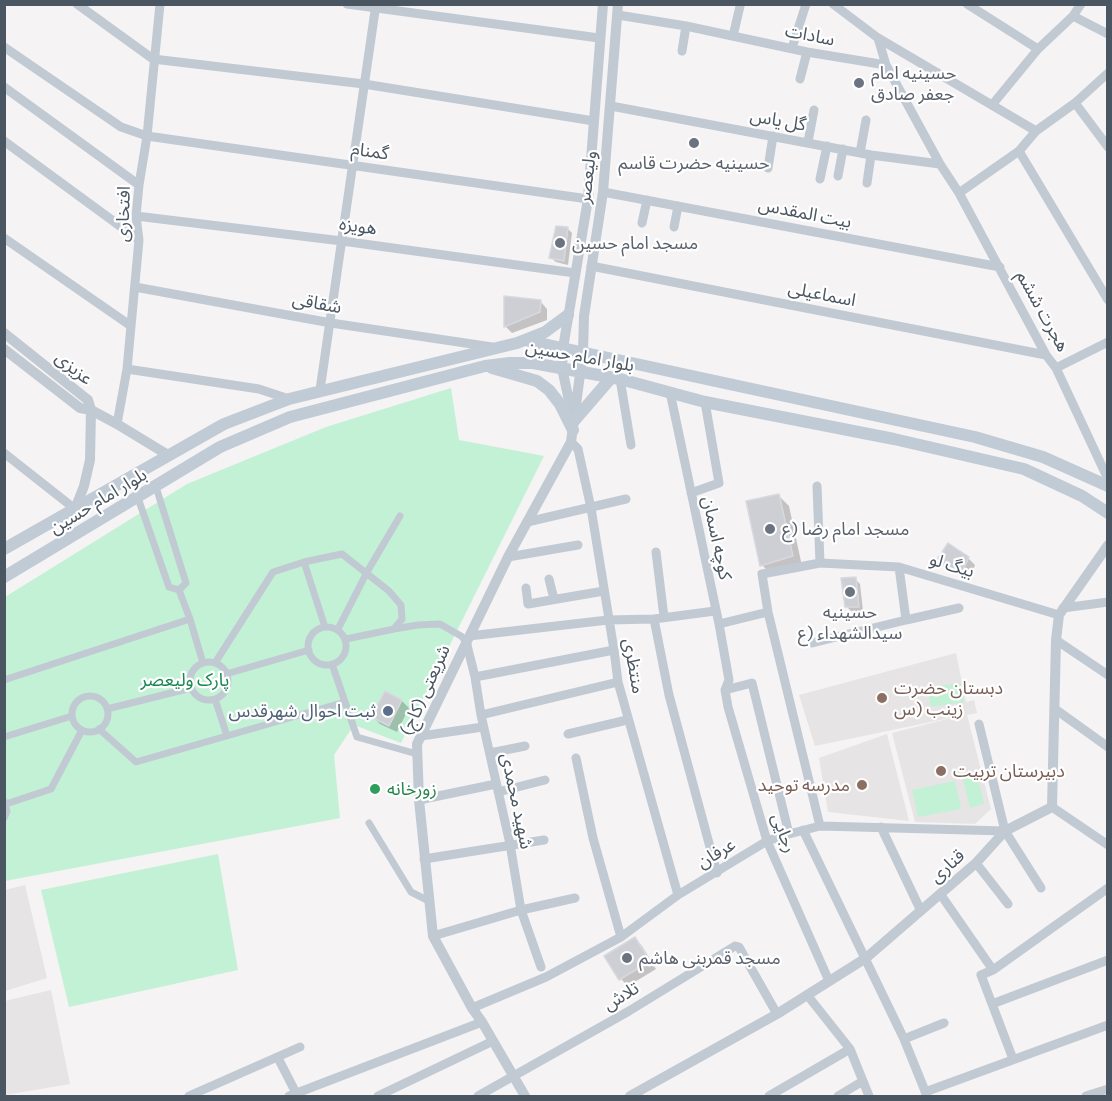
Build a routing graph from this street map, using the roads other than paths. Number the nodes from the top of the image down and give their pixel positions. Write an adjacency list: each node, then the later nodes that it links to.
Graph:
1 (77, 4): 23 (street)
2 (160, 4): 23 (street, افتخاری)
3 (347, 4): 10 (street)
4 (603, 4): 16 (street, ولیعصر)
5 (806, 4): 19 (street)
6 (832, 4): 17 (street)
7 (967, 4): 20 (street)
8 (1081, 4): 12 (street)
9 (740, 6): 15 (street)
10 (376, 7): 16 (street); 27 (street)
11 (618, 10): 13 (street, سادات); 31 (street, ولیعصر)
12 (1073, 16): 14 (street); 20 (street)
13 (686, 26): 15 (street, سادات); 21 (street)
14 (1107, 34)
15 (733, 36): 19 (street, سادات)
16 (599, 38): 34 (street, ولیعصر)
17 (879, 38): 24 (street); 30 (street)
18 (4, 47): 36 (street, گمنام)
19 (792, 48): 22 (street, سادات)
20 (1038, 49): 30 (street)
21 (681, 51)
22 (807, 52): 24 (street, سادات); 26 (street)
23 (153, 59): 27 (street); 36 (street, افتخاری)
24 (886, 65): 46 (street)
25 (1107, 73): 29 (street)
26 (800, 79)
27 (364, 84): 34 (street); 47 (street)
28 (4, 87): 52 (street)
29 (1075, 103): 35 (street); 40 (street)
30 (992, 105): 35 (street)
31 (611, 106): 37 (street, گل یاس); 53 (street, ولیعصر)
32 (814, 110): 39 (street)
33 (866, 120): 44 (street)
34 (594, 121): 55 (street, ولیعصر)
35 (1036, 131): 43 (street)
36 (147, 136): 47 (street, گمنام); 52 (street, افتخاری)
37 (773, 136): 39 (street, گل یاس); 48 (street)
38 (4, 141): 62 (street)
39 (808, 142): 41 (street, گل یاس)
40 (1107, 143)
41 (827, 146): 42 (street, گل یاس); 50 (street)
42 (843, 149): 44 (street, گل یاس); 49 (street)
43 (1019, 150): 54 (street); 68 (street)
44 (860, 153): 45 (street, گل یاس)
45 (871, 155): 46 (street, گل یاس); 51 (street)
46 (940, 164): 54 (street, هجرت ششم)
47 (352, 165): 55 (street, گمنام); 63 (street)
48 (768, 168)
49 (838, 177)
50 (820, 179)
51 (867, 183)
52 (139, 185): 58 (street, افتخاری)
53 (603, 192): 56 (street, بیت المقدس); 64 (street, ولیعصر)
54 (959, 193): 65 (street, هجرت ششم)
55 (588, 199): 66 (street, ولیعصر)
56 (647, 200): 57 (street, بیت المقدس); 59 (street)
57 (678, 206): 60 (street); 65 (street, بیت المقدس)
58 (136, 216): 62 (street, افتخاری); 63 (street, هویزه)
59 (642, 223)
60 (674, 227)
61 (4, 238): 72 (street)
62 (139, 240): 67 (street, افتخاری)
63 (342, 241): 66 (street, هویزه); 71 (street)
64 (591, 266): 70 (street, ولیعصر); 80 (street, اسماعیلی)
65 (1000, 267): 80 (street, هجرت ششم)
66 (575, 273): 69 (street, ولیعصر)
67 (135, 287): 71 (street, شقاقی); 72 (street, افتخاری)
68 (1107, 300)
69 (568, 315): 70 (street); 74 (main road); 77 (street, ولیعصر)
70 (584, 316): 79 (street, ولیعصر)
71 (331, 323): 76 (street, شقاقی); 87 (street)
72 (131, 326): 84 (street, افتخاری)
73 (4, 333): 91 (street, عزیزی)
74 (525, 340): 76 (main road, بلوار امام حسین); 77 (main road, بلوار امام حسین)
75 (1107, 342): 83 (street)
76 (495, 347): 87 (main road, بلوار امام حسین)
77 (563, 348): 79 (main road, بلوار امام حسین); 82 (street, ولیعصر)
78 (4, 350): 91 (street, عزیزی)
79 (583, 352): 85 (street, ولیعصر); 92 (main road, بلوار امام حسین)
80 (1046, 355): 83 (street, هجرت ششم)
81 (485, 366): 82 (main road, بلوار امام حسین); 94 (main road); 102 (main road, بلوار امام حسین)
82 (562, 368): 85 (main road, بلوار امام حسین); 94 (street, ولیعصر)
83 (1056, 368): 99 (street, هجرت ششم)
84 (127, 369): 89 (street); 93 (street, افتخاری)
85 (580, 372): 86 (main road, بلوار امام حسین); 94 (street, ولیعصر)
86 (615, 378): 88 (main road, بلوار امام حسین); 94 (main road); 96 (street)
87 (320, 390): 89 (main road, بلوار امام حسین)
88 (670, 392): 90 (main road, بلوار امام حسین); 103 (street, کوچه اسمان)
89 (289, 399): 98 (main road, بلوار امام حسین)
90 (705, 402): 95 (main road, بلوار امام حسین); 103 (street)
91 (91, 410): 93 (street); 107 (street)
92 (899, 419): 95 (main road); 101 (main road, بلوار امام حسین)
93 (117, 424): 98 (street)
94 (572, 431): 106 (street, منتظری); 110 (street, شریعتی (کاج))
95 (894, 440): 108 (main road, بلوار امام حسین)
96 (631, 445)
97 (4, 453): 107 (street)
98 (168, 455): 107 (main road, بلوار امام حسین)
99 (1107, 479)
100 (817, 486): 117 (street)
101 (1107, 486)
102 (156, 487): 104 (main road, بلوار امام حسین); 123 (street)
103 (691, 493): 128 (street, کوچه اسمان)
104 (138, 498): 120 (main road, بلوار امام حسین); 123 (street)
105 (626, 499): 106 (street)
106 (591, 508): 110 (street); 124 (street, منتظری)
107 (75, 509): 113 (main road, بلوار امام حسین)
108 (1107, 513)
109 (400, 516): 119 (street)
110 (527, 522): 115 (street, شریعتی (کاج))
111 (578, 545): 115 (street)
112 (1107, 545): 130 (street)
113 (4, 549)
114 (656, 552): 131 (street)
115 (508, 558): 139 (street, شریعتی (کاج))
116 (304, 562): 119 (street); 136 (street); 146 (street)
117 (820, 564): 118 (street, بیگ لو); 129 (street, بیگ لو)
118 (899, 567): 130 (street, بیگ لو); 134 (street)
119 (367, 572): 137 (street); 138 (street)
120 (4, 578)
121 (549, 579): 125 (street)
122 (526, 588): 125 (street)
123 (179, 590): 132 (street)
124 (604, 591): 125 (street); 133 (street, منتظری)
125 (554, 599)
126 (1107, 602): 130 (street)
127 (959, 608): 134 (street)
128 (715, 611): 131 (street); 135 (street, کوچه اسمان)
129 (768, 612): 135 (street); 182 (street)
130 (1061, 612): 141 (street)
131 (659, 618): 133 (street); 193 (street)
132 (190, 619): 145 (street); 151 (street)
133 (608, 620): 139 (street); 144 (street, منتظری)
134 (906, 620): 142 (street)
135 (719, 624): 154 (street, کوچه اسمان)
136 (325, 627): 138 (street); 143 (street)
137 (394, 629): 139 (street); 140 (street)
138 (338, 630): 140 (street)
139 (467, 638): 150 (street, شهید محمدی); 168 (street, شریعتی (کاج))
140 (346, 639): 147 (street)
141 (1056, 640): 149 (street); 158 (street)
142 (812, 643)
143 (309, 650): 147 (street); 148 (street)
144 (614, 650): 150 (street); 152 (street, منتظری)
145 (203, 663): 146 (street); 153 (street)
146 (215, 663): 148 (street)
147 (332, 664): 156 (street)
148 (226, 674): 155 (street)
149 (1107, 675)
150 (475, 677): 159 (street, شهید محمدی)
151 (4, 680)
152 (618, 682): 159 (street); 161 (street, منتظری)
153 (191, 688): 155 (street); 157 (street)
154 (725, 690): 186 (street); 188 (street, رجایی)
155 (215, 699): 167 (street)
156 (345, 702): 167 (street); 173 (street)
157 (107, 709): 160 (street); 164 (street)
158 (1055, 709): 171 (street); 179 (street)
159 (481, 715): 163 (street, شهید محمدی)
160 (72, 716): 165 (street); 169 (street)
161 (627, 720): 166 (street); 196 (street, منتظری)
162 (979, 724): 185 (street)
163 (483, 727): 168 (street); 172 (street, شهید محمدی)
164 (99, 729): 165 (street); 167 (street)
165 (82, 730): 178 (street)
166 (568, 734)
167 (227, 736)
168 (421, 736): 173 (street, شریعتی (کاج))
169 (4, 737)
170 (525, 746): 172 (street)
171 (1107, 747)
172 (490, 753): 176 (street, شهید محمدی)
173 (417, 754): 177 (street, شریعتی (کاج))
174 (576, 758): 204 (street)
175 (545, 780): 176 (street)
176 (497, 788): 177 (street); 189 (street, شهید محمدی)
177 (419, 800): 191 (street, شریعتی (کاج))
178 (5, 803): 180 (street)
179 (1052, 807): 185 (street, قناری); 190 (street)
180 (4, 818)
181 (369, 823): 199 (street)
182 (820, 826): 183 (street, عرفان); 184 (street, عرفان)
183 (881, 827): 185 (street, عرفان); 202 (street)
184 (803, 830): 186 (street, عرفان); 205 (street)
185 (1005, 831): 192 (street, قناری); 194 (street)
186 (789, 834): 188 (street, عرفان)
187 (544, 840): 189 (street)
188 (767, 841): 193 (street, عرفان); 209 (street, رجایی)
189 (510, 844): 191 (street); 201 (street, شهید محمدی)
190 (1107, 845)
191 (424, 859): 199 (street, شریعتی (کاج))
192 (976, 864): 197 (street, قناری); 200 (street)
193 (717, 873): 196 (street, عرفان)
194 (1041, 888)
195 (1107, 888): 208 (street)
196 (678, 895): 204 (street, عرفان)
197 (941, 895): 202 (street, قناری); 208 (street)
198 (575, 898): 201 (street)
199 (429, 901): 203 (street, شریعتی (کاج))
200 (1008, 904)
201 (521, 910): 203 (street); 207 (street, شهید محمدی)
202 (921, 911): 205 (street, قناری)
203 (433, 936): 212 (street, شریعتی (کاج))
204 (621, 937): 212 (street, عرفان)
205 (866, 958): 209 (street, قناری); 217 (street)
206 (1107, 960): 211 (street)
207 (541, 967)
208 (993, 969): 211 (street)
209 (830, 981): 210 (street, قناری)
210 (808, 996): 213 (street, قناری); 220 (street)
211 (992, 1004): 222 (street)
212 (472, 1008): 214 (street, شریعتی (کاج))
213 (777, 1014): 223 (street, تلاش); 232 (street, قناری)
214 (482, 1022): 218 (street, شریعتی (کاج)); 227 (street)
215 (944, 1023): 217 (street)
216 (1107, 1025): 222 (street)
217 (904, 1039): 226 (street)
218 (493, 1041): 223 (street, شریعتی (کاج)); 229 (street)
219 (300, 1047): 221 (street)
220 (850, 1049): 224 (street); 233 (street)
221 (278, 1058): 227 (street); 228 (street)
222 (1014, 1059): 226 (street)
223 (513, 1077): 230 (street); 231 (street, شریعتی (کاج))
224 (863, 1081): 234 (street); 235 (street)
225 (1107, 1089): 236 (street)
226 (926, 1094)
227 (293, 1095)
228 (189, 1096)
229 (378, 1096)
230 (478, 1096)
231 (525, 1096)
232 (630, 1096)
233 (769, 1096)
234 (838, 1096)
235 (869, 1096)
236 (1088, 1096)

